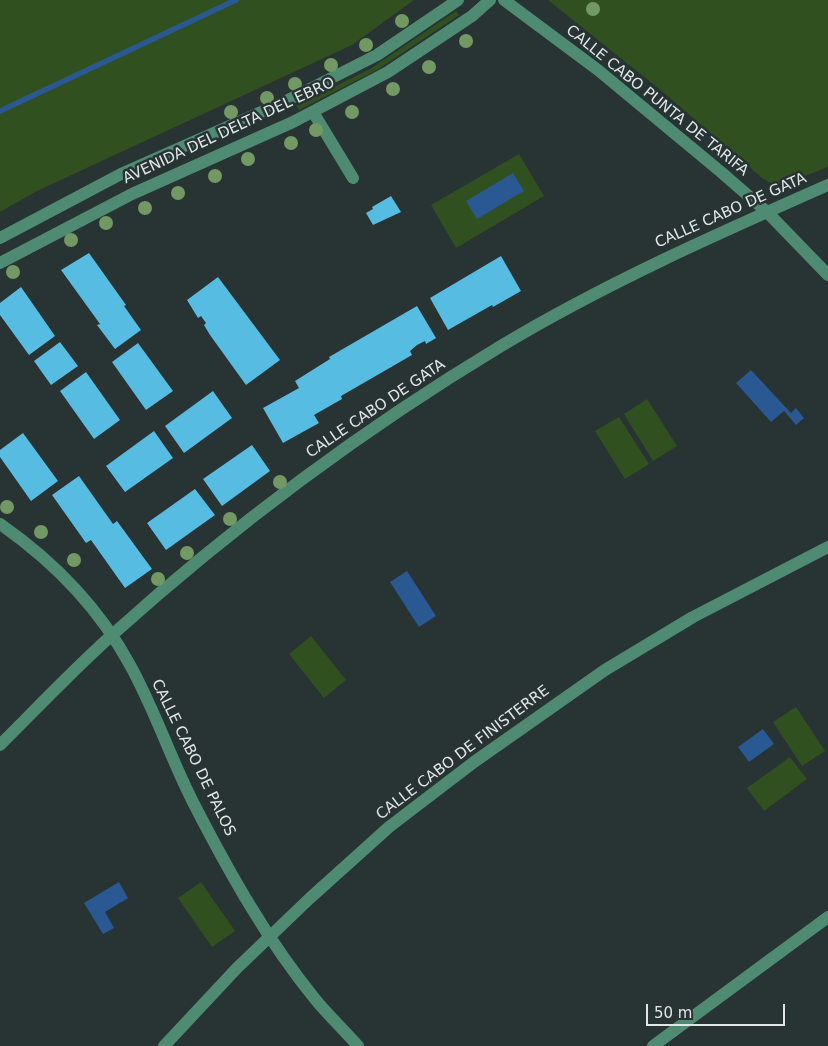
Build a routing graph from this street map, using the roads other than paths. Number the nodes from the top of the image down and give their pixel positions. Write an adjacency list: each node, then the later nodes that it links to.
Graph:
1 (458, 0): 8 (street, AVENIDA DEL DELTA DEL EBRO)
2 (490, 0): 4 (street, AVENIDA DEL DELTA DEL EBRO)
3 (504, 0): 7 (street, CALLE CABO PUNTA DE TARIFA)
4 (313, 112): 5 (street); 9 (street, AVENIDA DEL DELTA DEL EBRO)
5 (353, 178)
6 (828, 185): 7 (street, CALLE CABO DE GATA)
7 (766, 212): 10 (street, CALLE CABO PUNTA DE TARIFA); 13 (street, CALLE CABO DE GATA)
8 (0, 238)
9 (0, 263)
10 (828, 275)
11 (0, 524): 13 (street, CALLE CABO DE PALOS)
12 (828, 547): 16 (street, CALLE CABO DE FINISTERRE)
13 (112, 635): 14 (street, CALLE CABO DE GATA); 16 (street, CALLE CABO DE PALOS)
14 (0, 745)
15 (828, 917): 19 (street)
16 (269, 937): 17 (street, CALLE CABO DE FINISTERRE); 18 (street, CALLE CABO DE PALOS)
17 (164, 1046)
18 (358, 1046)
19 (653, 1046)

